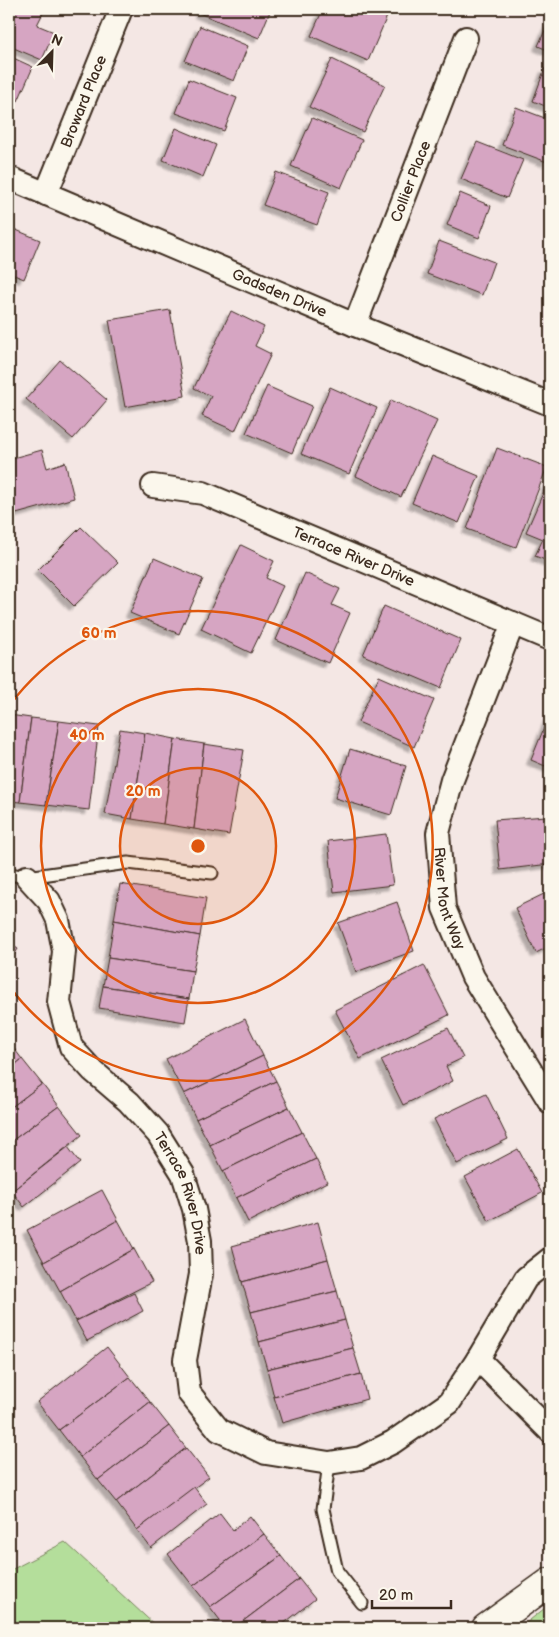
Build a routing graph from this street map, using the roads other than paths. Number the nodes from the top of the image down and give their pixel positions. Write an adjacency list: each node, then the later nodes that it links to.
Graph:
1 (122, 9): 4 (street, Broward Place)
2 (466, 38): 5 (street, Collier Place)
3 (9, 178): 4 (street, Gadsden Drive)
4 (46, 194): 5 (street, Gadsden Drive)
5 (355, 325): 6 (street, Gadsden Drive)
6 (550, 404)
7 (153, 486): 8 (street, Terrace River Drive)
8 (513, 624): 9 (street, Terrace River Drive); 12 (street, River Mont Way)
9 (550, 639)
10 (212, 873): 11 (lane, Terrace River Drive)
11 (18, 876): 16 (street, Terrace River Drive)
12 (550, 1102)
13 (550, 1259): 14 (street, Terrace River Drive)
14 (478, 1359): 15 (street); 16 (street, Terrace River Drive)
15 (550, 1431)
16 (328, 1463): 18 (lane)
17 (550, 1582): 19 (street)
18 (362, 1603)
19 (486, 1628)

